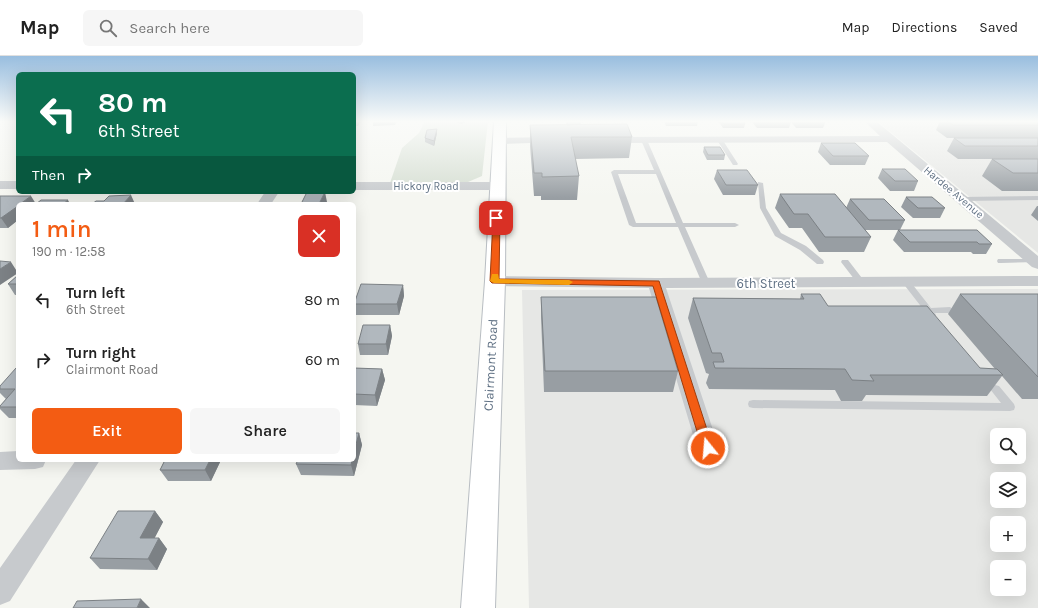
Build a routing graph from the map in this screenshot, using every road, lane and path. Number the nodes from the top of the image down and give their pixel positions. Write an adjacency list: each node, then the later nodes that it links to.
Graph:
1 (499, 147): 11 (main road, Clairmont Road)
2 (647, 147): 6 (lane)
3 (724, 147): 5 (lane)
4 (900, 147): 13 (street, Hardee Avenue)
5 (735, 164)
6 (658, 172): 15 (lane); 15 (lane)
7 (756, 183): 17 (lane)
8 (0, 185): 9 (street)
9 (16, 185)
10 (356, 186): 11 (street, Hickory Road)
11 (497, 186): 20 (main road, Clairmont Road)
12 (1038, 198): 13 (lane)
13 (962, 199): 19 (street, Hardee Avenue)
14 (735, 224): 15 (lane)
15 (681, 225): 25 (lane)
16 (1000, 261): 19 (lane)
17 (820, 262)
18 (845, 262): 22 (lane)
19 (1036, 262)
20 (494, 281): 24 (street, 6th Street); 37 (main road, Clairmont Road)
21 (1038, 281): 23 (street, 6th Street)
22 (861, 282): 23 (street, 6th Street); 25 (street, 6th Street)
23 (906, 282): 26 (lane)
24 (656, 283): 25 (street, 6th Street); 32 (street)
25 (706, 283)
26 (928, 310): 27 (lane); 28 (lane); 29 (lane)
27 (950, 310)
28 (912, 312)
29 (934, 318)
30 (995, 389): 31 (lane)
31 (753, 404)
32 (708, 448)
33 (0, 461): 34 (street)
34 (16, 461)
35 (88, 462): 36 (street)
36 (0, 591)
37 (478, 608)

